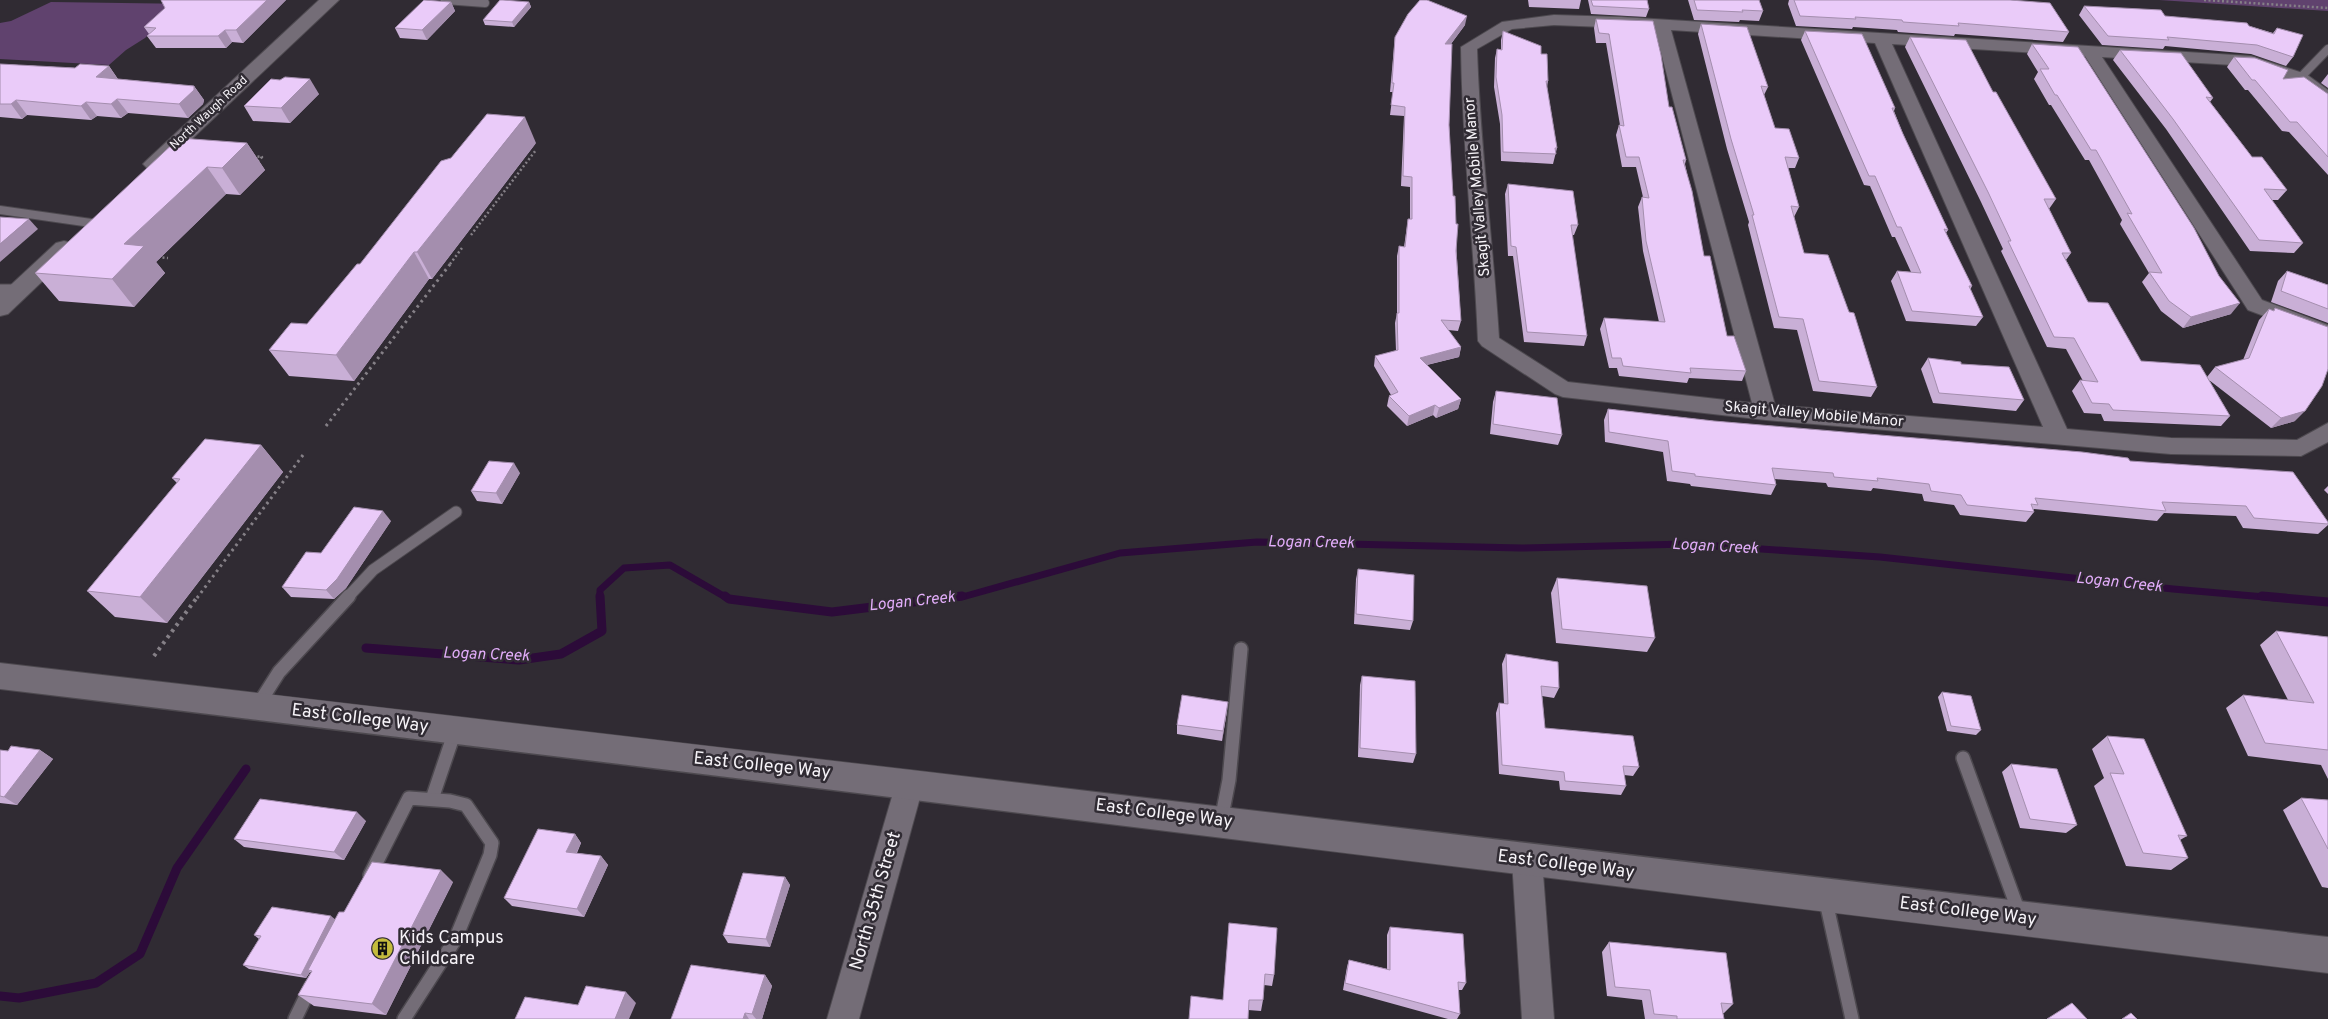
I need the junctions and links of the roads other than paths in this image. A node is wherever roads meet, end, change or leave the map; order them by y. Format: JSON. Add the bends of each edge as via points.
{"nodes":[{"id":1,"x":330,"y":0,"type":"edge"},
{"id":2,"x":445,"y":0,"type":"edge"},
{"id":3,"x":486,"y":3,"type":"dead end"},
{"id":4,"x":1662,"y":25,"type":"junction"},
{"id":5,"x":1881,"y":38,"type":"junction"},
{"id":6,"x":2328,"y":49,"type":"edge"},
{"id":7,"x":2090,"y":51,"type":"junction"},
{"id":8,"x":2300,"y":78,"type":"junction"},
{"id":9,"x":2328,"y":98,"type":"edge"},
{"id":10,"x":140,"y":177,"type":"edge"},
{"id":11,"x":0,"y":210,"type":"edge"},
{"id":12,"x":98,"y":216,"type":"joint"},
{"id":13,"x":9,"y":290,"type":"edge"},
{"id":14,"x":0,"y":308,"type":"edge"},
{"id":15,"x":2328,"y":333,"type":"edge"},
{"id":16,"x":1766,"y":412,"type":"junction"},
{"id":17,"x":2328,"y":431,"type":"edge"},
{"id":18,"x":2059,"y":437,"type":"junction"},
{"id":19,"x":456,"y":512,"type":"dead end"},
{"id":20,"x":1241,"y":649,"type":"dead end"},
{"id":21,"x":0,"y":676,"type":"edge"},
{"id":22,"x":258,"y":705,"type":"junction"},
{"id":23,"x":455,"y":731,"type":"junction"},
{"id":24,"x":1963,"y":758,"type":"dead end"},
{"id":25,"x":910,"y":783,"type":"junction"},
{"id":26,"x":432,"y":799,"type":"junction"},
{"id":27,"x":1221,"y":821,"type":"junction"},
{"id":28,"x":1527,"y":860,"type":"junction"},
{"id":29,"x":365,"y":884,"type":"edge"},
{"id":30,"x":1825,"y":896,"type":"junction"},
{"id":31,"x":2022,"y":919,"type":"junction"},
{"id":32,"x":2328,"y":955,"type":"edge"},
{"id":33,"x":316,"y":977,"type":"edge"},
{"id":34,"x":294,"y":1019,"type":"edge"},
{"id":35,"x":404,"y":1019,"type":"edge"},
{"id":36,"x":843,"y":1019,"type":"edge"},
{"id":37,"x":1538,"y":1019,"type":"edge"},
{"id":38,"x":1852,"y":1019,"type":"edge"}],
"edges":[{"from":1,"to":10,"type":"main road","name":"North Waugh Road"},
{"from":2,"to":3,"type":"lane"},
{"from":4,"to":5,"type":"street","name":"Skagit Valley Mobile Manor"},
{"from":4,"to":16,"type":"street"},
{"from":4,"to":16,"type":"street","name":"Skagit Valley Mobile Manor","via":[[1554,20],[1508,25],[1470,46],[1470,91],[1483,236],[1488,341],[1563,389]]},
{"from":5,"to":7,"type":"street","name":"Skagit Valley Mobile Manor"},
{"from":5,"to":18,"type":"street"},
{"from":6,"to":8,"type":"lane"},
{"from":7,"to":8,"type":"street","name":"Skagit Valley Mobile Manor","via":[[2251,61]]},
{"from":7,"to":15,"type":"street","via":[[2254,305]]},
{"from":8,"to":9,"type":"street","name":"Skagit Valley Mobile Manor"},
{"from":11,"to":12,"type":"lane"},
{"from":12,"to":13,"type":"main road"},
{"from":13,"to":14,"type":"main road"},
{"from":16,"to":18,"type":"street","name":"Skagit Valley Mobile Manor"},
{"from":17,"to":18,"type":"street","name":"Skagit Valley Mobile Manor","via":[[2301,448],[2171,446]]},
{"from":19,"to":22,"type":"lane","via":[[373,570],[279,672]]},
{"from":20,"to":27,"type":"lane","via":[[1229,780]]},
{"from":21,"to":22,"type":"main road","name":"East College Way"},
{"from":22,"to":23,"type":"main road","name":"East College Way"},
{"from":23,"to":25,"type":"main road","name":"East College Way"},
{"from":23,"to":26,"type":"lane"},
{"from":24,"to":31,"type":"lane"},
{"from":25,"to":27,"type":"main road","name":"East College Way"},
{"from":25,"to":36,"type":"street","name":"North 35th Street"},
{"from":26,"to":29,"type":"lane","via":[[409,798]]},
{"from":26,"to":35,"type":"lane","via":[[466,805],[492,843],[455,940]]},
{"from":27,"to":28,"type":"main road","name":"East College Way"},
{"from":28,"to":30,"type":"main road","name":"East College Way"},
{"from":28,"to":37,"type":"street"},
{"from":30,"to":31,"type":"main road","name":"East College Way"},
{"from":30,"to":38,"type":"lane"},
{"from":31,"to":32,"type":"main road","name":"East College Way"},
{"from":33,"to":34,"type":"lane"}]}
